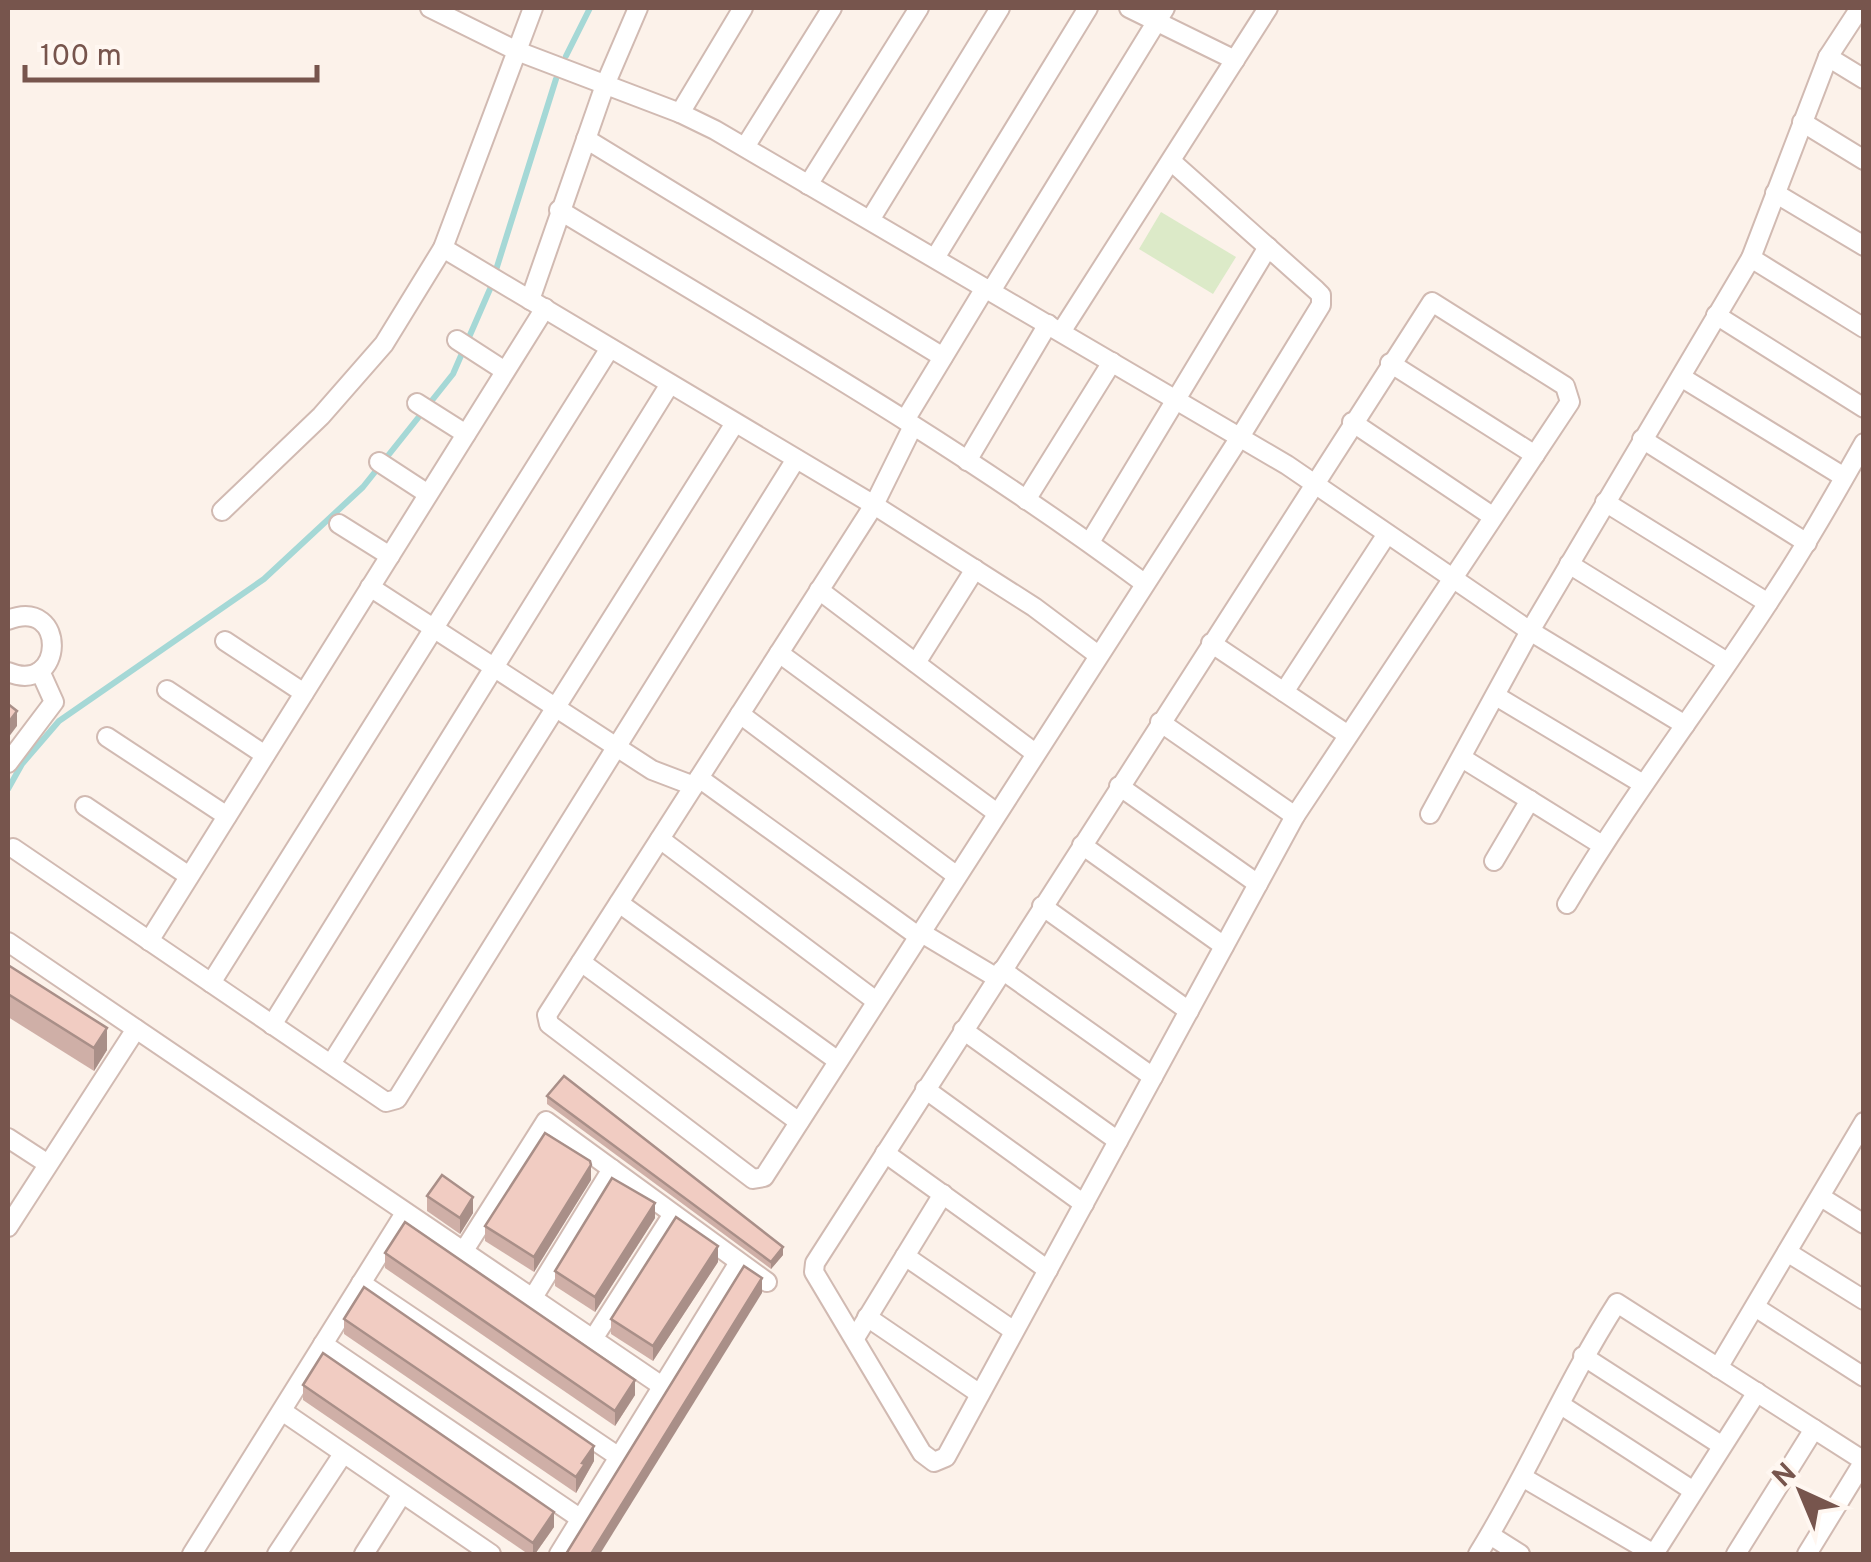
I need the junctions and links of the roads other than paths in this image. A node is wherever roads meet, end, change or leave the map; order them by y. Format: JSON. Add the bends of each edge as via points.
{"nodes":[{"id":1,"x":430,"y":8,"type":"edge"},
{"id":2,"x":533,"y":8,"type":"edge"},
{"id":3,"x":638,"y":8,"type":"edge"},
{"id":4,"x":742,"y":8,"type":"edge"},
{"id":5,"x":832,"y":8,"type":"edge"},
{"id":6,"x":918,"y":8,"type":"edge"},
{"id":7,"x":1000,"y":8,"type":"edge"},
{"id":8,"x":1088,"y":8,"type":"edge"},
{"id":9,"x":1129,"y":8,"type":"edge"},
{"id":10,"x":1268,"y":8,"type":"edge"},
{"id":11,"x":1860,"y":8,"type":"edge"},
{"id":12,"x":1161,"y":14,"type":"edge"},
{"id":13,"x":517,"y":51,"type":"junction"},
{"id":14,"x":1828,"y":57,"type":"junction"},
{"id":15,"x":1235,"y":60,"type":"junction"},
{"id":16,"x":1864,"y":79,"type":"edge"},
{"id":17,"x":605,"y":84,"type":"junction"},
{"id":18,"x":680,"y":113,"type":"junction"},
{"id":19,"x":1802,"y":122,"type":"junction"},
{"id":20,"x":586,"y":139,"type":"junction"},
{"id":21,"x":745,"y":147,"type":"junction"},
{"id":22,"x":1864,"y":160,"type":"edge"},
{"id":23,"x":1170,"y":161,"type":"junction"},
{"id":24,"x":808,"y":184,"type":"junction"},
{"id":25,"x":1775,"y":193,"type":"junction"},
{"id":26,"x":559,"y":210,"type":"junction"},
{"id":27,"x":870,"y":220,"type":"junction"},
{"id":28,"x":1864,"y":246,"type":"edge"},
{"id":29,"x":443,"y":248,"type":"junction"},
{"id":30,"x":1268,"y":248,"type":"junction"},
{"id":31,"x":934,"y":258,"type":"junction"},
{"id":32,"x":1751,"y":258,"type":"junction"},
{"id":33,"x":988,"y":290,"type":"junction"},
{"id":34,"x":537,"y":304,"type":"junction"},
{"id":35,"x":1716,"y":315,"type":"junction"},
{"id":36,"x":1054,"y":328,"type":"junction"},
{"id":37,"x":1864,"y":328,"type":"edge"},
{"id":38,"x":457,"y":340,"type":"dead end"},
{"id":39,"x":610,"y":348,"type":"junction"},
{"id":40,"x":943,"y":358,"type":"junction"},
{"id":41,"x":1112,"y":362,"type":"junction"},
{"id":42,"x":1390,"y":363,"type":"junction"},
{"id":43,"x":505,"y":371,"type":"junction"},
{"id":44,"x":1681,"y":377,"type":"junction"},
{"id":45,"x":670,"y":384,"type":"junction"},
{"id":46,"x":1178,"y":400,"type":"junction"},
{"id":47,"x":417,"y":402,"type":"dead end"},
{"id":48,"x":1864,"y":408,"type":"edge"},
{"id":49,"x":1352,"y":422,"type":"junction"},
{"id":50,"x":736,"y":423,"type":"junction"},
{"id":51,"x":909,"y":423,"type":"junction"},
{"id":52,"x":466,"y":434,"type":"junction"},
{"id":53,"x":1240,"y":437,"type":"junction"},
{"id":54,"x":1642,"y":439,"type":"junction"},
{"id":55,"x":1864,"y":443,"type":"edge"},
{"id":56,"x":1535,"y":454,"type":"junction"},
{"id":57,"x":796,"y":459,"type":"junction"},
{"id":58,"x":967,"y":461,"type":"junction"},
{"id":59,"x":378,"y":462,"type":"dead end"},
{"id":60,"x":1844,"y":477,"type":"junction"},
{"id":61,"x":1314,"y":482,"type":"junction"},
{"id":62,"x":428,"y":494,"type":"junction"},
{"id":63,"x":1026,"y":500,"type":"junction"},
{"id":64,"x":1605,"y":502,"type":"junction"},
{"id":65,"x":874,"y":505,"type":"junction"},
{"id":66,"x":222,"y":511,"type":"dead end"},
{"id":67,"x":1492,"y":516,"type":"junction"},
{"id":68,"x":339,"y":524,"type":"dead end"},
{"id":69,"x":1387,"y":534,"type":"junction"},
{"id":70,"x":1090,"y":542,"type":"junction"},
{"id":71,"x":1807,"y":543,"type":"junction"},
{"id":72,"x":390,"y":556,"type":"junction"},
{"id":73,"x":1569,"y":564,"type":"junction"},
{"id":74,"x":974,"y":569,"type":"junction"},
{"id":75,"x":1452,"y":580,"type":"junction"},
{"id":76,"x":1144,"y":582,"type":"junction"},
{"id":77,"x":370,"y":587,"type":"junction"},
{"id":78,"x":819,"y":590,"type":"junction"},
{"id":79,"x":1768,"y":604,"type":"junction"},
{"id":80,"x":8,"y":620,"type":"edge"},
{"id":81,"x":434,"y":628,"type":"junction"},
{"id":82,"x":1530,"y":631,"type":"junction"},
{"id":83,"x":225,"y":641,"type":"dead end"},
{"id":84,"x":1211,"y":643,"type":"junction"},
{"id":85,"x":779,"y":652,"type":"junction"},
{"id":86,"x":1098,"y":655,"type":"junction"},
{"id":87,"x":1728,"y":662,"type":"junction"},
{"id":88,"x":916,"y":663,"type":"junction"},
{"id":89,"x":494,"y":668,"type":"junction"},
{"id":90,"x":40,"y":670,"type":"junction"},
{"id":91,"x":8,"y":672,"type":"edge"},
{"id":92,"x":167,"y":690,"type":"dead end"},
{"id":93,"x":1284,"y":692,"type":"junction"},
{"id":94,"x":304,"y":693,"type":"junction"},
{"id":95,"x":1496,"y":696,"type":"junction"},
{"id":96,"x":556,"y":708,"type":"junction"},
{"id":97,"x":740,"y":714,"type":"junction"},
{"id":98,"x":1160,"y":722,"type":"junction"},
{"id":99,"x":1685,"y":725,"type":"junction"},
{"id":100,"x":1348,"y":735,"type":"junction"},
{"id":101,"x":107,"y":738,"type":"dead end"},
{"id":102,"x":617,"y":747,"type":"junction"},
{"id":103,"x":1035,"y":753,"type":"junction"},
{"id":104,"x":265,"y":755,"type":"junction"},
{"id":105,"x":1462,"y":758,"type":"junction"},
{"id":106,"x":8,"y":763,"type":"edge"},
{"id":107,"x":696,"y":782,"type":"junction"},
{"id":108,"x":1643,"y":784,"type":"junction"},
{"id":109,"x":1120,"y":786,"type":"junction"},
{"id":110,"x":1530,"y":800,"type":"junction"},
{"id":111,"x":85,"y":806,"type":"dead end"},
{"id":112,"x":997,"y":813,"type":"junction"},
{"id":113,"x":1430,"y":814,"type":"dead end"},
{"id":114,"x":227,"y":816,"type":"junction"},
{"id":115,"x":1295,"y":816,"type":"junction"},
{"id":116,"x":660,"y":840,"type":"junction"},
{"id":117,"x":1082,"y":845,"type":"junction"},
{"id":118,"x":1602,"y":845,"type":"junction"},
{"id":119,"x":13,"y":848,"type":"dead end"},
{"id":120,"x":1494,"y":860,"type":"dead end"},
{"id":121,"x":189,"y":876,"type":"junction"},
{"id":122,"x":957,"y":876,"type":"junction"},
{"id":123,"x":1258,"y":884,"type":"junction"},
{"id":124,"x":619,"y":903,"type":"junction"},
{"id":125,"x":1567,"y":904,"type":"dead end"},
{"id":126,"x":1042,"y":906,"type":"junction"},
{"id":127,"x":919,"y":934,"type":"junction"},
{"id":128,"x":148,"y":941,"type":"junction"},
{"id":129,"x":8,"y":942,"type":"edge"},
{"id":130,"x":1224,"y":946,"type":"junction"},
{"id":131,"x":581,"y":962,"type":"junction"},
{"id":132,"x":999,"y":974,"type":"junction"},
{"id":133,"x":212,"y":984,"type":"junction"},
{"id":134,"x":876,"y":1001,"type":"junction"},
{"id":135,"x":1189,"y":1010,"type":"junction"},
{"id":136,"x":272,"y":1025,"type":"junction"},
{"id":137,"x":136,"y":1029,"type":"junction"},
{"id":138,"x":964,"y":1030,"type":"junction"},
{"id":139,"x":838,"y":1061,"type":"junction"},
{"id":140,"x":331,"y":1064,"type":"junction"},
{"id":141,"x":1152,"y":1078,"type":"junction"},
{"id":142,"x":926,"y":1089,"type":"junction"},
{"id":143,"x":799,"y":1122,"type":"junction"},
{"id":144,"x":1864,"y":1122,"type":"edge"},
{"id":145,"x":8,"y":1138,"type":"edge"},
{"id":146,"x":1118,"y":1141,"type":"junction"},
{"id":147,"x":1857,"y":1150,"type":"edge"},
{"id":148,"x":885,"y":1153,"type":"junction"},
{"id":149,"x":48,"y":1164,"type":"junction"},
{"id":150,"x":612,"y":1169,"type":"junction"},
{"id":151,"x":943,"y":1194,"type":"junction"},
{"id":152,"x":1821,"y":1197,"type":"junction"},
{"id":153,"x":1084,"y":1204,"type":"junction"},
{"id":154,"x":405,"y":1213,"type":"junction"},
{"id":155,"x":674,"y":1214,"type":"junction"},
{"id":156,"x":1864,"y":1224,"type":"edge"},
{"id":157,"x":8,"y":1227,"type":"edge"},
{"id":158,"x":463,"y":1252,"type":"junction"},
{"id":159,"x":1787,"y":1252,"type":"junction"},
{"id":160,"x":905,"y":1256,"type":"junction"},
{"id":161,"x":738,"y":1264,"type":"junction"},
{"id":162,"x":1048,"y":1270,"type":"junction"},
{"id":163,"x":361,"y":1282,"type":"junction"},
{"id":164,"x":766,"y":1282,"type":"edge"},
{"id":165,"x":532,"y":1299,"type":"junction"},
{"id":166,"x":1864,"y":1300,"type":"edge"},
{"id":167,"x":1754,"y":1307,"type":"junction"},
{"id":168,"x":867,"y":1318,"type":"junction"},
{"id":169,"x":1014,"y":1331,"type":"junction"},
{"id":170,"x":855,"y":1338,"type":"junction"},
{"id":171,"x":593,"y":1340,"type":"junction"},
{"id":172,"x":323,"y":1344,"type":"junction"},
{"id":173,"x":1584,"y":1356,"type":"junction"},
{"id":174,"x":1718,"y":1368,"type":"junction"},
{"id":175,"x":1864,"y":1377,"type":"edge"},
{"id":176,"x":662,"y":1386,"type":"junction"},
{"id":177,"x":1756,"y":1392,"type":"junction"},
{"id":178,"x":980,"y":1394,"type":"junction"},
{"id":179,"x":1561,"y":1405,"type":"junction"},
{"id":180,"x":282,"y":1411,"type":"junction"},
{"id":181,"x":1814,"y":1428,"type":"junction"},
{"id":182,"x":1721,"y":1445,"type":"junction"},
{"id":183,"x":344,"y":1454,"type":"junction"},
{"id":184,"x":619,"y":1457,"type":"junction"},
{"id":185,"x":1524,"y":1478,"type":"junction"},
{"id":186,"x":1692,"y":1490,"type":"junction"},
{"id":187,"x":402,"y":1494,"type":"junction"},
{"id":188,"x":580,"y":1519,"type":"junction"},
{"id":189,"x":1490,"y":1535,"type":"junction"},
{"id":190,"x":469,"y":1548,"type":"edge"},
{"id":191,"x":192,"y":1554,"type":"edge"},
{"id":192,"x":278,"y":1554,"type":"edge"},
{"id":193,"x":364,"y":1554,"type":"edge"},
{"id":194,"x":491,"y":1554,"type":"edge"},
{"id":195,"x":558,"y":1554,"type":"edge"},
{"id":196,"x":1478,"y":1554,"type":"edge"},
{"id":197,"x":1520,"y":1554,"type":"edge"},
{"id":198,"x":1654,"y":1554,"type":"edge"},
{"id":199,"x":1736,"y":1554,"type":"edge"},
{"id":200,"x":1807,"y":1554,"type":"edge"}],
"edges":[{"from":1,"to":13,"type":"street"},
{"from":2,"to":13,"type":"street"},
{"from":3,"to":17,"type":"street"},
{"from":4,"to":18,"type":"street"},
{"from":5,"to":21,"type":"street"},
{"from":6,"to":24,"type":"street"},
{"from":7,"to":27,"type":"street"},
{"from":8,"to":31,"type":"street"},
{"from":9,"to":12,"type":"street"},
{"from":10,"to":15,"type":"street"},
{"from":11,"to":14,"type":"street"},
{"from":12,"to":15,"type":"street"},
{"from":12,"to":33,"type":"street"},
{"from":13,"to":17,"type":"street"},
{"from":13,"to":29,"type":"street"},
{"from":14,"to":16,"type":"street"},
{"from":14,"to":19,"type":"street"},
{"from":15,"to":23,"type":"street"},
{"from":17,"to":18,"type":"street"},
{"from":17,"to":20,"type":"street"},
{"from":18,"to":21,"type":"street"},
{"from":19,"to":22,"type":"street"},
{"from":19,"to":25,"type":"street"},
{"from":20,"to":26,"type":"street"},
{"from":20,"to":40,"type":"street"},
{"from":21,"to":24,"type":"street"},
{"from":23,"to":30,"type":"street"},
{"from":23,"to":36,"type":"street"},
{"from":24,"to":27,"type":"street"},
{"from":25,"to":28,"type":"street"},
{"from":25,"to":32,"type":"street"},
{"from":26,"to":34,"type":"street"},
{"from":26,"to":51,"type":"street"},
{"from":27,"to":31,"type":"street"},
{"from":29,"to":34,"type":"street"},
{"from":29,"to":66,"type":"street","via":[[384,344]]},
{"from":30,"to":46,"type":"street"},
{"from":30,"to":53,"type":"street","via":[[1322,300]]},
{"from":31,"to":33,"type":"street"},
{"from":32,"to":35,"type":"street"},
{"from":32,"to":37,"type":"street"},
{"from":33,"to":36,"type":"street"},
{"from":33,"to":40,"type":"street"},
{"from":34,"to":39,"type":"street"},
{"from":34,"to":43,"type":"street"},
{"from":35,"to":44,"type":"street"},
{"from":35,"to":48,"type":"street"},
{"from":36,"to":41,"type":"street"},
{"from":36,"to":58,"type":"street"},
{"from":38,"to":43,"type":"street"},
{"from":39,"to":45,"type":"street"},
{"from":39,"to":81,"type":"street"},
{"from":40,"to":51,"type":"street"},
{"from":41,"to":46,"type":"street"},
{"from":41,"to":63,"type":"street"},
{"from":42,"to":49,"type":"street"},
{"from":42,"to":56,"type":"street"},
{"from":42,"to":56,"type":"street","via":[[1428,304],[1440,305],[1565,386],[1566,410]]},
{"from":43,"to":52,"type":"street"},
{"from":44,"to":54,"type":"street"},
{"from":44,"to":60,"type":"street"},
{"from":45,"to":50,"type":"street"},
{"from":45,"to":89,"type":"street"},
{"from":46,"to":53,"type":"street"},
{"from":46,"to":70,"type":"street"},
{"from":47,"to":52,"type":"street"},
{"from":49,"to":61,"type":"street"},
{"from":49,"to":67,"type":"street"},
{"from":50,"to":57,"type":"street"},
{"from":50,"to":96,"type":"street"},
{"from":51,"to":58,"type":"street"},
{"from":51,"to":65,"type":"street"},
{"from":52,"to":62,"type":"street"},
{"from":53,"to":61,"type":"street"},
{"from":53,"to":76,"type":"street"},
{"from":54,"to":64,"type":"street"},
{"from":54,"to":71,"type":"street"},
{"from":55,"to":60,"type":"street"},
{"from":56,"to":67,"type":"street"},
{"from":57,"to":65,"type":"street"},
{"from":57,"to":102,"type":"street"},
{"from":58,"to":63,"type":"street"},
{"from":59,"to":62,"type":"street"},
{"from":60,"to":71,"type":"street"},
{"from":61,"to":69,"type":"street"},
{"from":61,"to":84,"type":"street"},
{"from":62,"to":72,"type":"street"},
{"from":63,"to":70,"type":"street"},
{"from":64,"to":73,"type":"street"},
{"from":64,"to":79,"type":"street"},
{"from":65,"to":74,"type":"street"},
{"from":65,"to":78,"type":"street"},
{"from":67,"to":75,"type":"street"},
{"from":68,"to":72,"type":"street"},
{"from":69,"to":75,"type":"street"},
{"from":69,"to":93,"type":"street"},
{"from":70,"to":76,"type":"street"},
{"from":71,"to":79,"type":"street"},
{"from":72,"to":77,"type":"street"},
{"from":73,"to":82,"type":"street"},
{"from":73,"to":87,"type":"street"},
{"from":74,"to":86,"type":"street"},
{"from":74,"to":88,"type":"street"},
{"from":75,"to":82,"type":"street"},
{"from":75,"to":100,"type":"street"},
{"from":76,"to":86,"type":"street"},
{"from":77,"to":81,"type":"street"},
{"from":77,"to":94,"type":"street"},
{"from":78,"to":85,"type":"street"},
{"from":78,"to":88,"type":"street"},
{"from":79,"to":87,"type":"street"},
{"from":80,"to":90,"type":"street","via":[[28,616],[46,626],[52,654]]},
{"from":81,"to":89,"type":"street"},
{"from":81,"to":133,"type":"street"},
{"from":82,"to":95,"type":"street"},
{"from":82,"to":99,"type":"street"},
{"from":83,"to":94,"type":"street"},
{"from":84,"to":93,"type":"street"},
{"from":84,"to":98,"type":"street"},
{"from":85,"to":97,"type":"street"},
{"from":85,"to":112,"type":"street"},
{"from":86,"to":103,"type":"street"},
{"from":87,"to":99,"type":"street"},
{"from":88,"to":103,"type":"street"},
{"from":89,"to":96,"type":"street"},
{"from":89,"to":136,"type":"street"},
{"from":90,"to":91,"type":"street"},
{"from":90,"to":106,"type":"street","via":[[54,702]]},
{"from":92,"to":104,"type":"street"},
{"from":93,"to":100,"type":"street"},
{"from":94,"to":104,"type":"street"},
{"from":95,"to":105,"type":"street"},
{"from":95,"to":108,"type":"street"},
{"from":96,"to":102,"type":"street"},
{"from":96,"to":140,"type":"street"},
{"from":97,"to":107,"type":"street"},
{"from":97,"to":122,"type":"street"},
{"from":98,"to":109,"type":"street"},
{"from":98,"to":115,"type":"street"},
{"from":99,"to":108,"type":"street"},
{"from":100,"to":115,"type":"street"},
{"from":101,"to":114,"type":"street"},
{"from":102,"to":107,"type":"street","via":[[652,770]]},
{"from":102,"to":140,"type":"street","via":[[397,1099],[386,1102]]},
{"from":103,"to":112,"type":"street"},
{"from":104,"to":114,"type":"street"},
{"from":105,"to":110,"type":"street"},
{"from":105,"to":113,"type":"street"},
{"from":107,"to":116,"type":"street"},
{"from":107,"to":127,"type":"street"},
{"from":108,"to":118,"type":"street"},
{"from":109,"to":117,"type":"street"},
{"from":109,"to":123,"type":"street"},
{"from":110,"to":118,"type":"street"},
{"from":110,"to":120,"type":"street"},
{"from":111,"to":121,"type":"street"},
{"from":112,"to":122,"type":"street"},
{"from":114,"to":121,"type":"street"},
{"from":115,"to":123,"type":"street"},
{"from":116,"to":124,"type":"street"},
{"from":116,"to":134,"type":"street"},
{"from":117,"to":126,"type":"street"},
{"from":117,"to":130,"type":"street"},
{"from":118,"to":125,"type":"street"},
{"from":119,"to":128,"type":"street"},
{"from":121,"to":128,"type":"street"},
{"from":122,"to":127,"type":"street"},
{"from":123,"to":130,"type":"street"},
{"from":124,"to":131,"type":"street"},
{"from":124,"to":139,"type":"street"},
{"from":126,"to":132,"type":"street"},
{"from":126,"to":135,"type":"street"},
{"from":127,"to":132,"type":"street"},
{"from":127,"to":134,"type":"street"},
{"from":128,"to":133,"type":"street"},
{"from":129,"to":137,"type":"street"},
{"from":130,"to":135,"type":"street"},
{"from":131,"to":143,"type":"street"},
{"from":131,"to":143,"type":"street","via":[[547,1014],[549,1024],[753,1179],[764,1177]]},
{"from":132,"to":138,"type":"street"},
{"from":132,"to":141,"type":"street"},
{"from":133,"to":136,"type":"street"},
{"from":134,"to":139,"type":"street"},
{"from":135,"to":141,"type":"street"},
{"from":136,"to":140,"type":"street"},
{"from":137,"to":149,"type":"street"},
{"from":137,"to":154,"type":"street"},
{"from":138,"to":142,"type":"street"},
{"from":138,"to":146,"type":"street"},
{"from":139,"to":143,"type":"street"},
{"from":141,"to":146,"type":"street"},
{"from":142,"to":148,"type":"street"},
{"from":142,"to":153,"type":"street"},
{"from":144,"to":147,"type":"street"},
{"from":145,"to":149,"type":"street"},
{"from":146,"to":153,"type":"street"},
{"from":147,"to":152,"type":"street"},
{"from":148,"to":151,"type":"street"},
{"from":148,"to":170,"type":"street","via":[[814,1267]]},
{"from":149,"to":157,"type":"street"},
{"from":150,"to":155,"type":"street"},
{"from":150,"to":158,"type":"street","via":[[546,1121]]},
{"from":150,"to":165,"type":"street"},
{"from":151,"to":160,"type":"street"},
{"from":151,"to":162,"type":"street"},
{"from":152,"to":156,"type":"street"},
{"from":152,"to":159,"type":"street"},
{"from":153,"to":162,"type":"street"},
{"from":154,"to":158,"type":"street"},
{"from":154,"to":163,"type":"street"},
{"from":155,"to":161,"type":"street"},
{"from":155,"to":171,"type":"street"},
{"from":158,"to":165,"type":"street"},
{"from":159,"to":166,"type":"street"},
{"from":159,"to":167,"type":"street"},
{"from":160,"to":168,"type":"street"},
{"from":160,"to":169,"type":"street"},
{"from":161,"to":164,"type":"street"},
{"from":161,"to":176,"type":"street"},
{"from":162,"to":169,"type":"street"},
{"from":163,"to":172,"type":"street"},
{"from":163,"to":184,"type":"street"},
{"from":165,"to":171,"type":"street"},
{"from":167,"to":174,"type":"street"},
{"from":167,"to":175,"type":"street"},
{"from":168,"to":170,"type":"street"},
{"from":168,"to":178,"type":"street"},
{"from":169,"to":178,"type":"street"},
{"from":170,"to":178,"type":"street","via":[[922,1453],[934,1462],[946,1457]]},
{"from":171,"to":176,"type":"street"},
{"from":172,"to":180,"type":"street"},
{"from":172,"to":188,"type":"street"},
{"from":173,"to":174,"type":"street","via":[[1617,1303]]},
{"from":173,"to":179,"type":"street"},
{"from":173,"to":182,"type":"street"},
{"from":174,"to":177,"type":"street"},
{"from":176,"to":184,"type":"street"},
{"from":177,"to":181,"type":"street"},
{"from":177,"to":182,"type":"street"},
{"from":179,"to":185,"type":"street"},
{"from":179,"to":186,"type":"street"},
{"from":180,"to":183,"type":"street"},
{"from":180,"to":191,"type":"street"},
{"from":181,"to":199,"type":"street"},
{"from":181,"to":200,"type":"street","via":[[1864,1461]]},
{"from":182,"to":186,"type":"street"},
{"from":183,"to":187,"type":"street"},
{"from":183,"to":192,"type":"street"},
{"from":184,"to":188,"type":"street"},
{"from":185,"to":189,"type":"street"},
{"from":185,"to":198,"type":"street"},
{"from":186,"to":198,"type":"street"},
{"from":187,"to":190,"type":"street"},
{"from":187,"to":193,"type":"street"},
{"from":188,"to":195,"type":"street"},
{"from":189,"to":196,"type":"street"},
{"from":189,"to":197,"type":"street"},
{"from":190,"to":194,"type":"street"}]}
